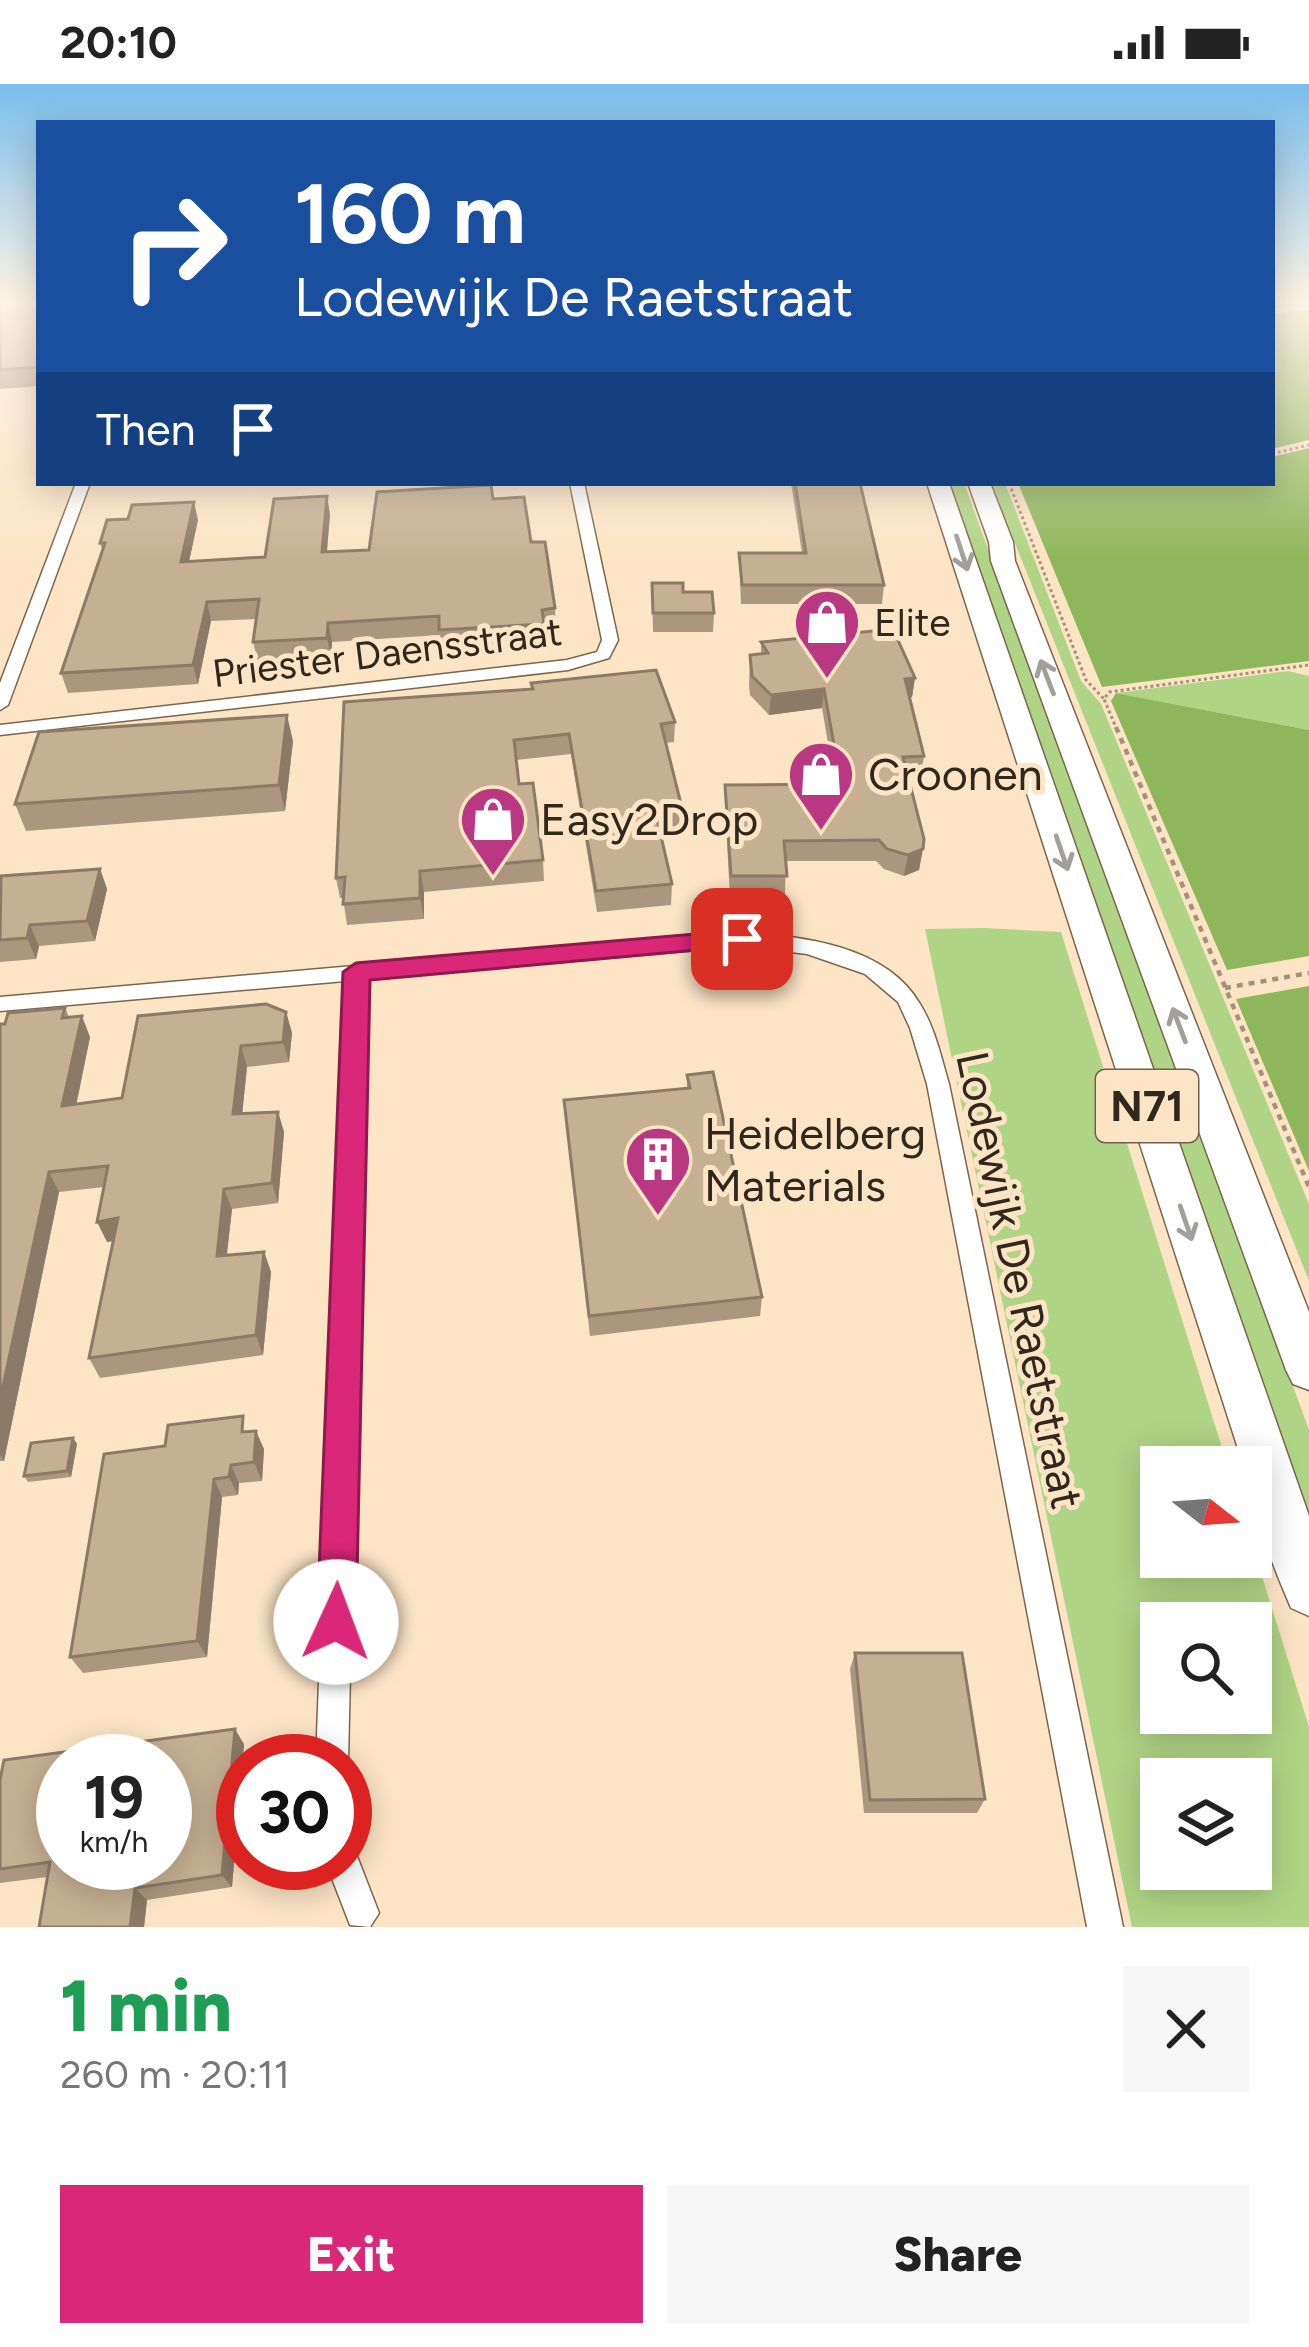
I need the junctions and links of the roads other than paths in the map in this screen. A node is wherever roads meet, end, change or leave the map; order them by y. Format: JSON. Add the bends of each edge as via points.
{"nodes":[{"id":1,"x":82,"y":486,"type":"edge"},
{"id":2,"x":578,"y":486,"type":"edge"},
{"id":3,"x":939,"y":486,"type":"edge"},
{"id":4,"x":980,"y":486,"type":"edge"},
{"id":5,"x":0,"y":705,"type":"edge"},
{"id":6,"x":0,"y":730,"type":"edge"},
{"id":7,"x":356,"y":972,"type":"junction"},
{"id":8,"x":0,"y":1004,"type":"edge"},
{"id":9,"x":1309,"y":1370,"type":"edge"},
{"id":10,"x":1309,"y":1590,"type":"edge"},
{"id":11,"x":333,"y":1734,"type":"edge"},
{"id":12,"x":353,"y":1890,"type":"edge"},
{"id":13,"x":362,"y":1913,"type":"dead end"},
{"id":14,"x":1105,"y":1927,"type":"edge"}],
"edges":[{"from":1,"to":5,"type":"street"},
{"from":2,"to":6,"type":"street","name":"Priester Daensstraat","via":[[610,640],[603,655]]},
{"from":3,"to":10,"type":"highway","number":"N71","one_way":true},
{"from":9,"to":4,"type":"highway","number":"N71","one_way":true},
{"from":7,"to":8,"type":"street","name":"Lodewijk De Raetstraat"},
{"from":7,"to":11,"type":"street"},
{"from":7,"to":14,"type":"street","name":"Lodewijk De Raetstraat","via":[[742,939],[828,950],[904,995],[938,1084]]},
{"from":12,"to":13,"type":"street"}]}
